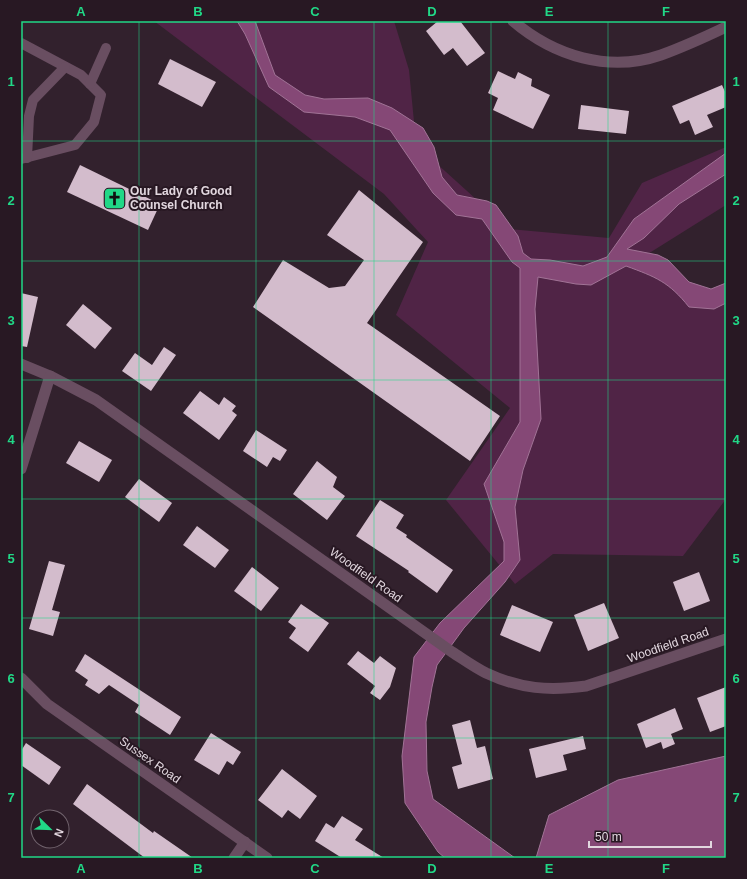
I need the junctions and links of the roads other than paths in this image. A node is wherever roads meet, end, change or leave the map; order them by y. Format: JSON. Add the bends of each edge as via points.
{"nodes":[{"id":1,"x":513,"y":21,"type":"edge"},
{"id":2,"x":726,"y":27,"type":"edge"},
{"id":3,"x":21,"y":43,"type":"edge"},
{"id":4,"x":106,"y":48,"type":"dead end"},
{"id":5,"x":65,"y":67,"type":"junction"},
{"id":6,"x":90,"y":84,"type":"junction"},
{"id":7,"x":24,"y":159,"type":"edge"},
{"id":8,"x":21,"y":364,"type":"edge"},
{"id":9,"x":50,"y":376,"type":"junction"},
{"id":10,"x":21,"y":469,"type":"edge"},
{"id":11,"x":726,"y":639,"type":"edge"},
{"id":12,"x":21,"y":678,"type":"edge"},
{"id":13,"x":245,"y":842,"type":"junction"},
{"id":14,"x":234,"y":858,"type":"edge"},
{"id":15,"x":267,"y":858,"type":"edge"}],
"edges":[{"from":1,"to":2,"type":"street","via":[[546,45],[570,55],[620,62],[662,55]]},
{"from":3,"to":5,"type":"lane"},
{"from":4,"to":6,"type":"lane"},
{"from":5,"to":6,"type":"lane","via":[[81,75]]},
{"from":5,"to":7,"type":"lane","via":[[34,100],[29,116]]},
{"from":6,"to":7,"type":"lane","via":[[100,95],[94,122],[75,145]]},
{"from":8,"to":9,"type":"street","name":"Woodfield Road"},
{"from":9,"to":10,"type":"street"},
{"from":9,"to":11,"type":"street","name":"Woodfield Road","via":[[96,400],[452,652],[485,672],[508,682],[534,688],[562,689],[586,686]]},
{"from":12,"to":13,"type":"street","name":"Sussex Road","via":[[47,704]]},
{"from":13,"to":14,"type":"street"},
{"from":13,"to":15,"type":"street","name":"Sussex Road"}]}
